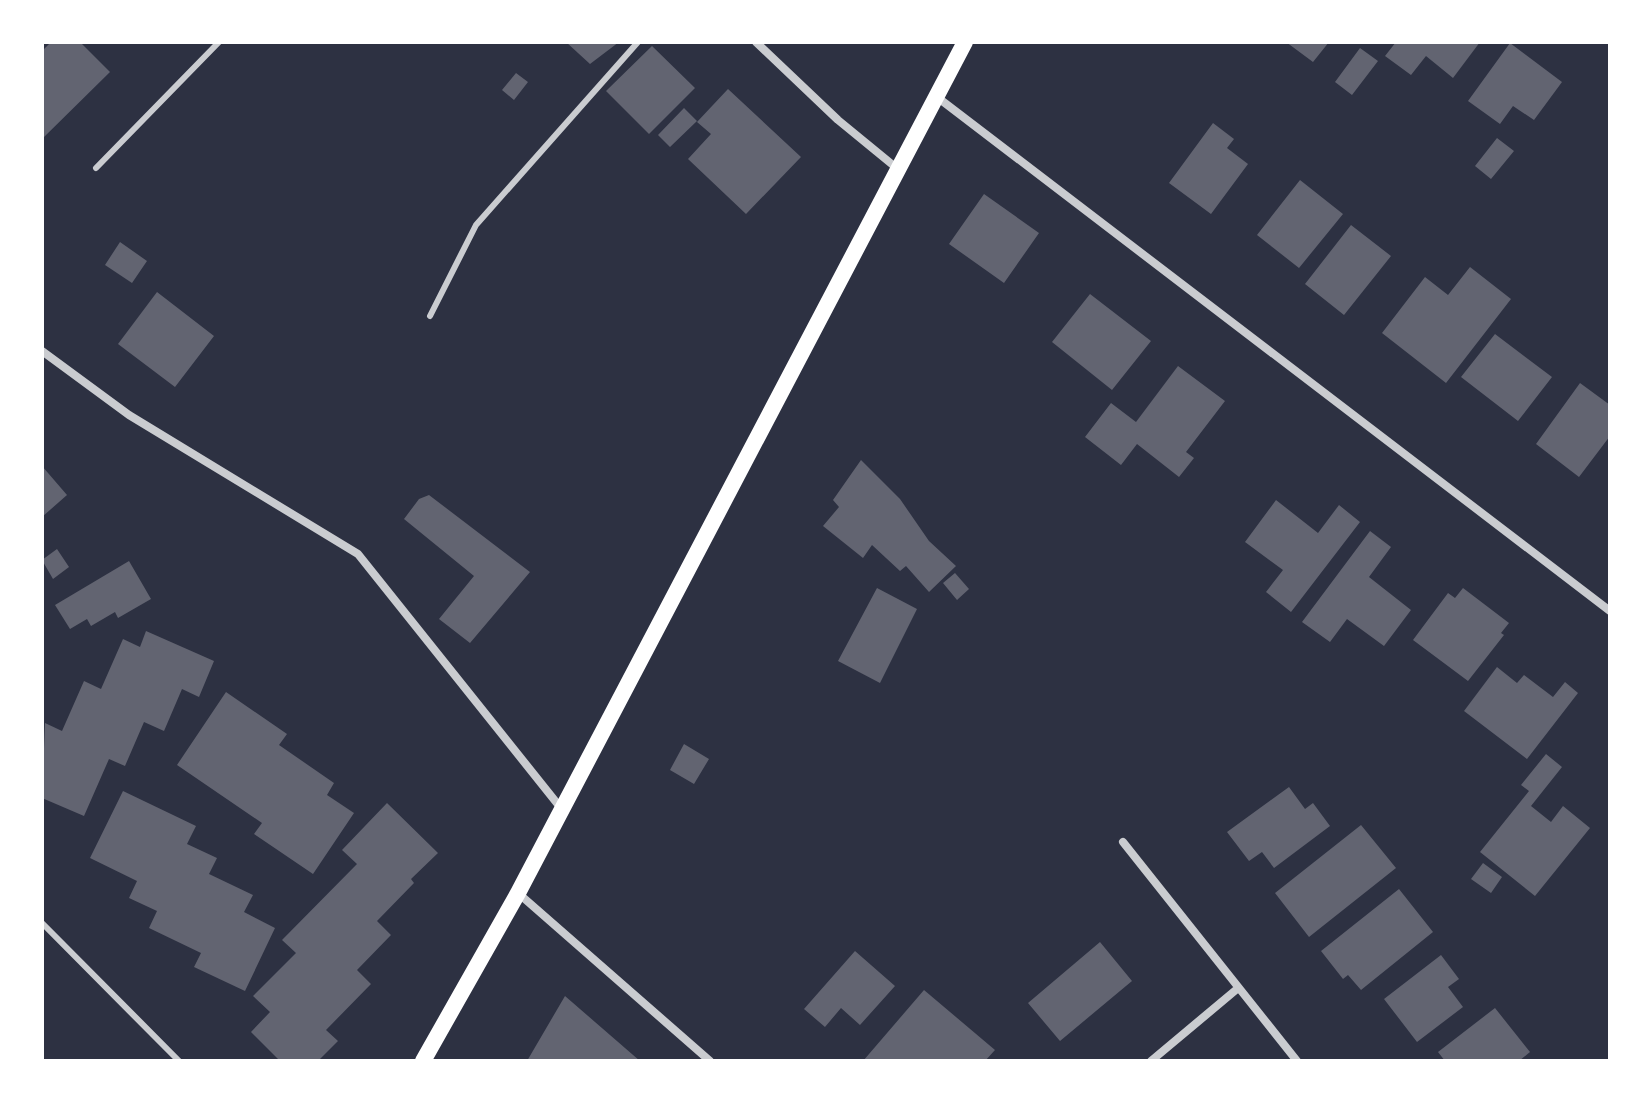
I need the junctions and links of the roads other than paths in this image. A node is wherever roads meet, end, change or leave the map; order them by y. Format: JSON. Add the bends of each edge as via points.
{"nodes":[{"id":1,"x":219,"y":42,"type":"edge"},
{"id":2,"x":638,"y":42,"type":"edge"},
{"id":3,"x":756,"y":42,"type":"edge"},
{"id":4,"x":965,"y":42,"type":"edge"},
{"id":5,"x":936,"y":97,"type":"junction"},
{"id":6,"x":96,"y":168,"type":"dead end"},
{"id":7,"x":900,"y":170,"type":"junction"},
{"id":8,"x":430,"y":316,"type":"dead end"},
{"id":9,"x":42,"y":351,"type":"edge"},
{"id":10,"x":1610,"y":611,"type":"edge"},
{"id":11,"x":560,"y":807,"type":"junction"},
{"id":12,"x":1123,"y":842,"type":"dead end"},
{"id":13,"x":518,"y":893,"type":"junction"},
{"id":14,"x":42,"y":923,"type":"edge"},
{"id":15,"x":1237,"y":989,"type":"junction"},
{"id":16,"x":179,"y":1061,"type":"edge"},
{"id":17,"x":423,"y":1061,"type":"edge"},
{"id":18,"x":710,"y":1061,"type":"edge"},
{"id":19,"x":1151,"y":1061,"type":"edge"},
{"id":20,"x":1297,"y":1061,"type":"edge"}],
"edges":[{"from":1,"to":6,"type":"lane"},
{"from":2,"to":8,"type":"lane","via":[[476,225]]},
{"from":3,"to":7,"type":"street"},
{"from":4,"to":5,"type":"main road"},
{"from":5,"to":7,"type":"main road"},
{"from":5,"to":10,"type":"street"},
{"from":7,"to":11,"type":"main road"},
{"from":9,"to":11,"type":"street","via":[[129,415],[358,554]]},
{"from":11,"to":13,"type":"main road"},
{"from":12,"to":15,"type":"street"},
{"from":13,"to":17,"type":"main road"},
{"from":13,"to":18,"type":"street"},
{"from":14,"to":16,"type":"lane"},
{"from":15,"to":19,"type":"street"},
{"from":15,"to":20,"type":"street"}]}
